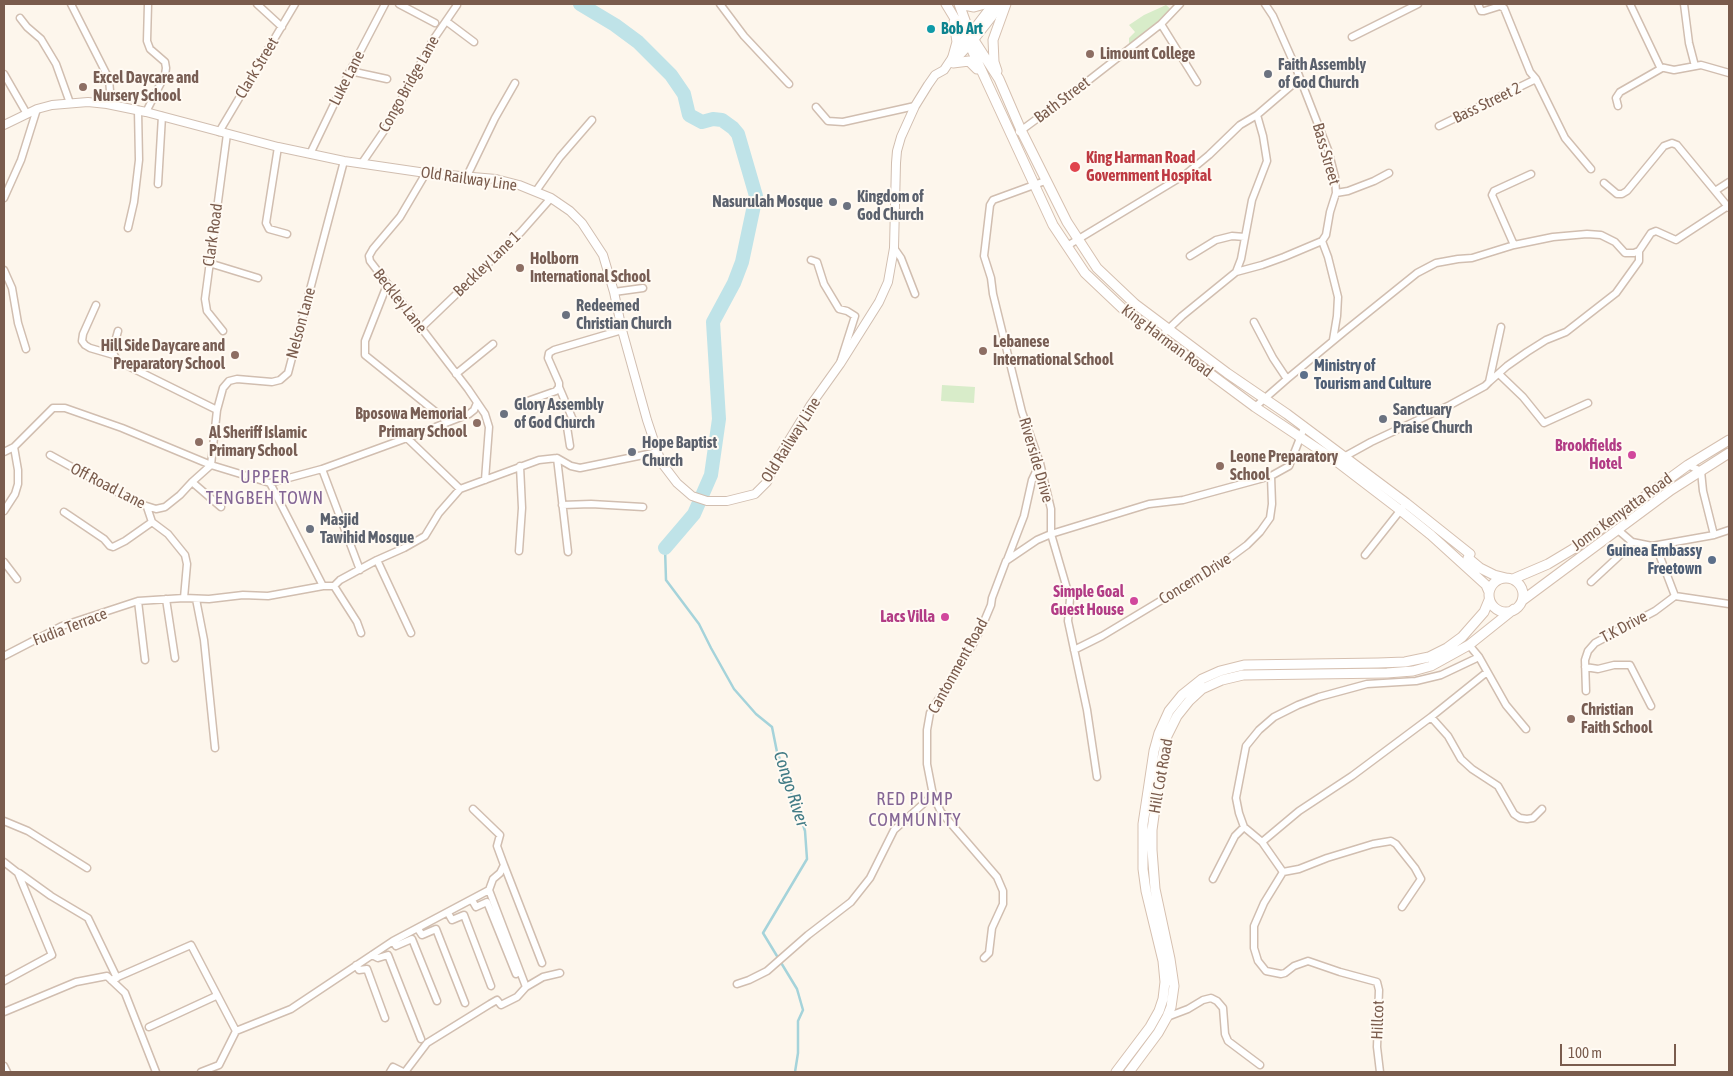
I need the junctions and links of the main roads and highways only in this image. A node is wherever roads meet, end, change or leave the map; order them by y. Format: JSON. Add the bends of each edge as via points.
{"nodes":[{"id":1,"x":959,"y":4,"type":"edge"},
{"id":2,"x":985,"y":4,"type":"edge"},
{"id":3,"x":1006,"y":4,"type":"edge"},
{"id":4,"x":949,"y":8,"type":"edge"},
{"id":5,"x":969,"y":39,"type":"junction"},
{"id":6,"x":999,"y":79,"type":"junction"},
{"id":7,"x":985,"y":80,"type":"junction"},
{"id":8,"x":1302,"y":432,"type":"junction"},
{"id":9,"x":1729,"y":440,"type":"edge"},
{"id":10,"x":1729,"y":453,"type":"edge"},
{"id":11,"x":1403,"y":506,"type":"junction"},
{"id":12,"x":1510,"y":578,"type":"junction"},
{"id":13,"x":1489,"y":596,"type":"junction"},
{"id":14,"x":1523,"y":600,"type":"junction"},
{"id":15,"x":1514,"y":609,"type":"junction"},
{"id":16,"x":1116,"y":1072,"type":"edge"},
{"id":17,"x":1129,"y":1072,"type":"edge"}],
"edges":[{"from":1,"to":2,"type":"main road","via":[[974,7]]},
{"from":1,"to":5,"type":"main road","name":"King Harman Road"},
{"from":3,"to":6,"type":"main road","via":[[993,40]]},
{"from":4,"to":5,"type":"main road","name":"King Harman Road"},
{"from":4,"to":7,"type":"main road","via":[[957,37],[953,62],[969,61]]},
{"from":5,"to":6,"type":"main road","name":"King Harman Road"},
{"from":5,"to":7,"type":"main road","name":"King Harman Road"},
{"from":6,"to":8,"type":"main road","name":"King Harman Road","via":[[1046,181],[1096,268],[1135,304],[1265,400]]},
{"from":7,"to":8,"type":"main road","name":"King Harman Road","via":[[1053,225],[1085,272],[1123,309],[1160,337],[1255,407]]},
{"from":8,"to":11,"type":"main road","name":"King Harman Road"},
{"from":9,"to":12,"type":"main road","name":"Jomo Kenyatta Road","via":[[1688,465],[1548,564]]},
{"from":10,"to":14,"type":"main road","name":"Jomo Kenyatta Road","via":[[1663,496]]},
{"from":11,"to":12,"type":"main road","name":"King Harman Road","via":[[1470,554],[1468,558],[1480,568]]},
{"from":11,"to":13,"type":"main road","name":"King Harman Road","via":[[1486,585]]},
{"from":12,"to":13,"type":"main road","via":[[1493,584]]},
{"from":12,"to":14,"type":"main road","via":[[1519,585]]},
{"from":13,"to":15,"type":"main road","via":[[1495,608],[1501,611]]},
{"from":13,"to":16,"type":"main road","name":"Hill Cot Road","via":[[1484,612],[1462,637],[1429,657],[1405,662],[1244,665],[1202,679],[1182,695],[1170,711],[1154,751],[1143,824],[1145,884],[1163,961],[1163,999],[1150,1027]]},
{"from":14,"to":15,"type":"main road"},
{"from":15,"to":17,"type":"main road","name":"Hill Cot Road","via":[[1469,645],[1431,666],[1412,671],[1243,675],[1222,680],[1189,701],[1167,736],[1152,830],[1152,871],[1174,986],[1171,1007],[1158,1033]]}]}
